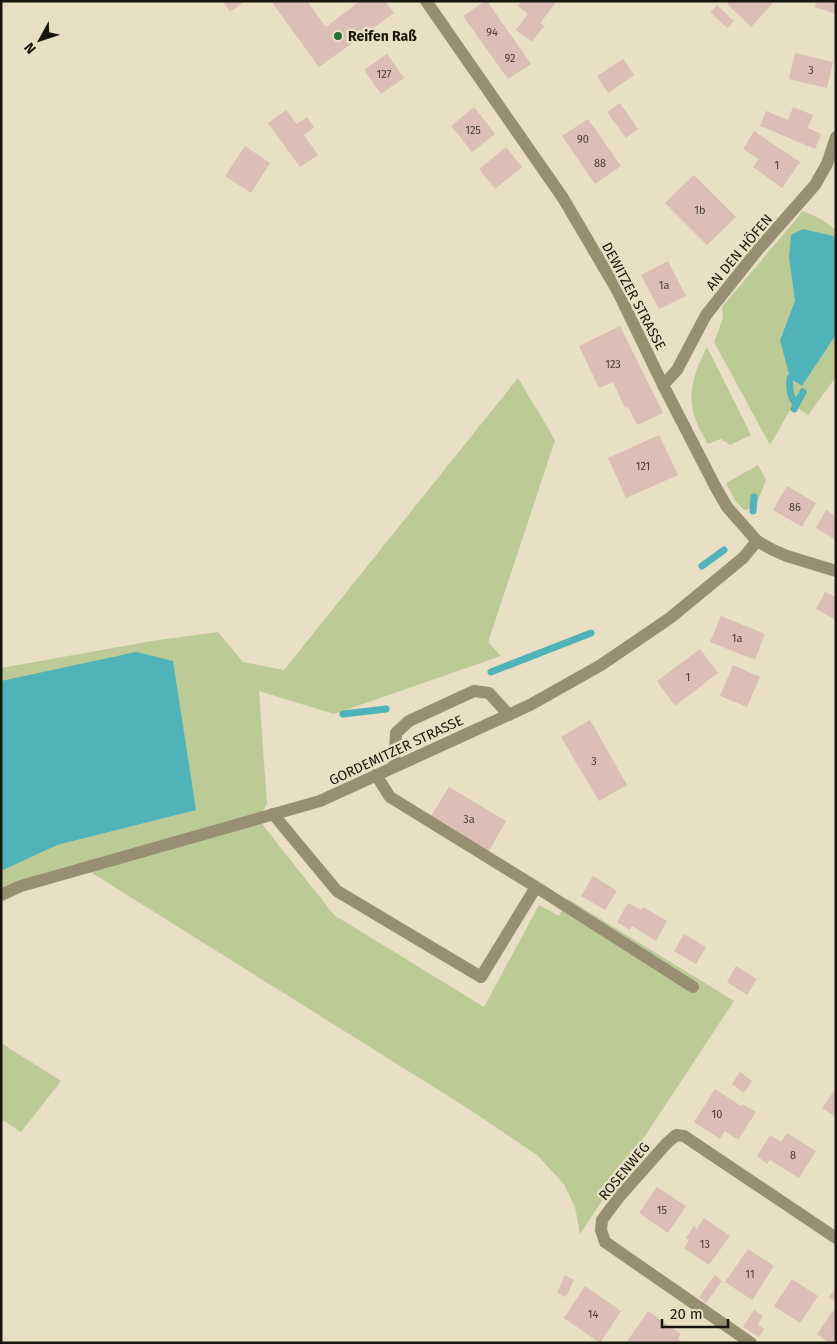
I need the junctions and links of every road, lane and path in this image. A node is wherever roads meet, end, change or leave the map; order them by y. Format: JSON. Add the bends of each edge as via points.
{"nodes":[{"id":1,"x":426,"y":1,"type":"edge"},
{"id":2,"x":836,"y":137,"type":"edge"},
{"id":3,"x":663,"y":385,"type":"junction"},
{"id":4,"x":758,"y":541,"type":"junction"},
{"id":5,"x":836,"y":571,"type":"edge"},
{"id":6,"x":509,"y":715,"type":"junction"},
{"id":7,"x":394,"y":767,"type":"junction"},
{"id":8,"x":376,"y":775,"type":"junction"},
{"id":9,"x":273,"y":814,"type":"junction"},
{"id":10,"x":536,"y":887,"type":"junction"},
{"id":11,"x":1,"y":895,"type":"edge"},
{"id":12,"x":694,"y":986,"type":"dead end"},
{"id":13,"x":836,"y":1238,"type":"edge"},
{"id":14,"x":751,"y":1343,"type":"edge"}],
"edges":[{"from":1,"to":3,"type":"street","name":"DEWITZER STRASSE","via":[[563,198],[617,290]]},
{"from":2,"to":3,"type":"street","name":"AN DEN HÖFEN","via":[[827,164],[815,185],[706,315],[677,370]]},
{"from":3,"to":4,"type":"street","name":"DEWITZER STRASSE","via":[[723,500]]},
{"from":4,"to":5,"type":"street","name":"DEWITZER STRASSE","via":[[787,556]]},
{"from":4,"to":6,"type":"street","name":"GORDEMITZER STRASSE","via":[[743,558],[670,618],[601,665]]},
{"from":6,"to":7,"type":"street","name":"GORDEMITZER STRASSE"},
{"from":6,"to":7,"type":"street","via":[[489,693],[474,691],[409,721],[396,733]]},
{"from":7,"to":8,"type":"street","name":"GORDEMITZER STRASSE"},
{"from":8,"to":9,"type":"street","name":"GORDEMITZER STRASSE","via":[[320,801]]},
{"from":8,"to":10,"type":"street","via":[[390,797]]},
{"from":9,"to":10,"type":"street","via":[[337,891],[481,977]]},
{"from":9,"to":11,"type":"street","name":"GORDEMITZER STRASSE","via":[[21,886]]},
{"from":10,"to":12,"type":"street"},
{"from":13,"to":14,"type":"street","name":"ROSENWEG","via":[[684,1136],[676,1135],[666,1144],[619,1197],[602,1220],[600,1230],[605,1242]]}]}
